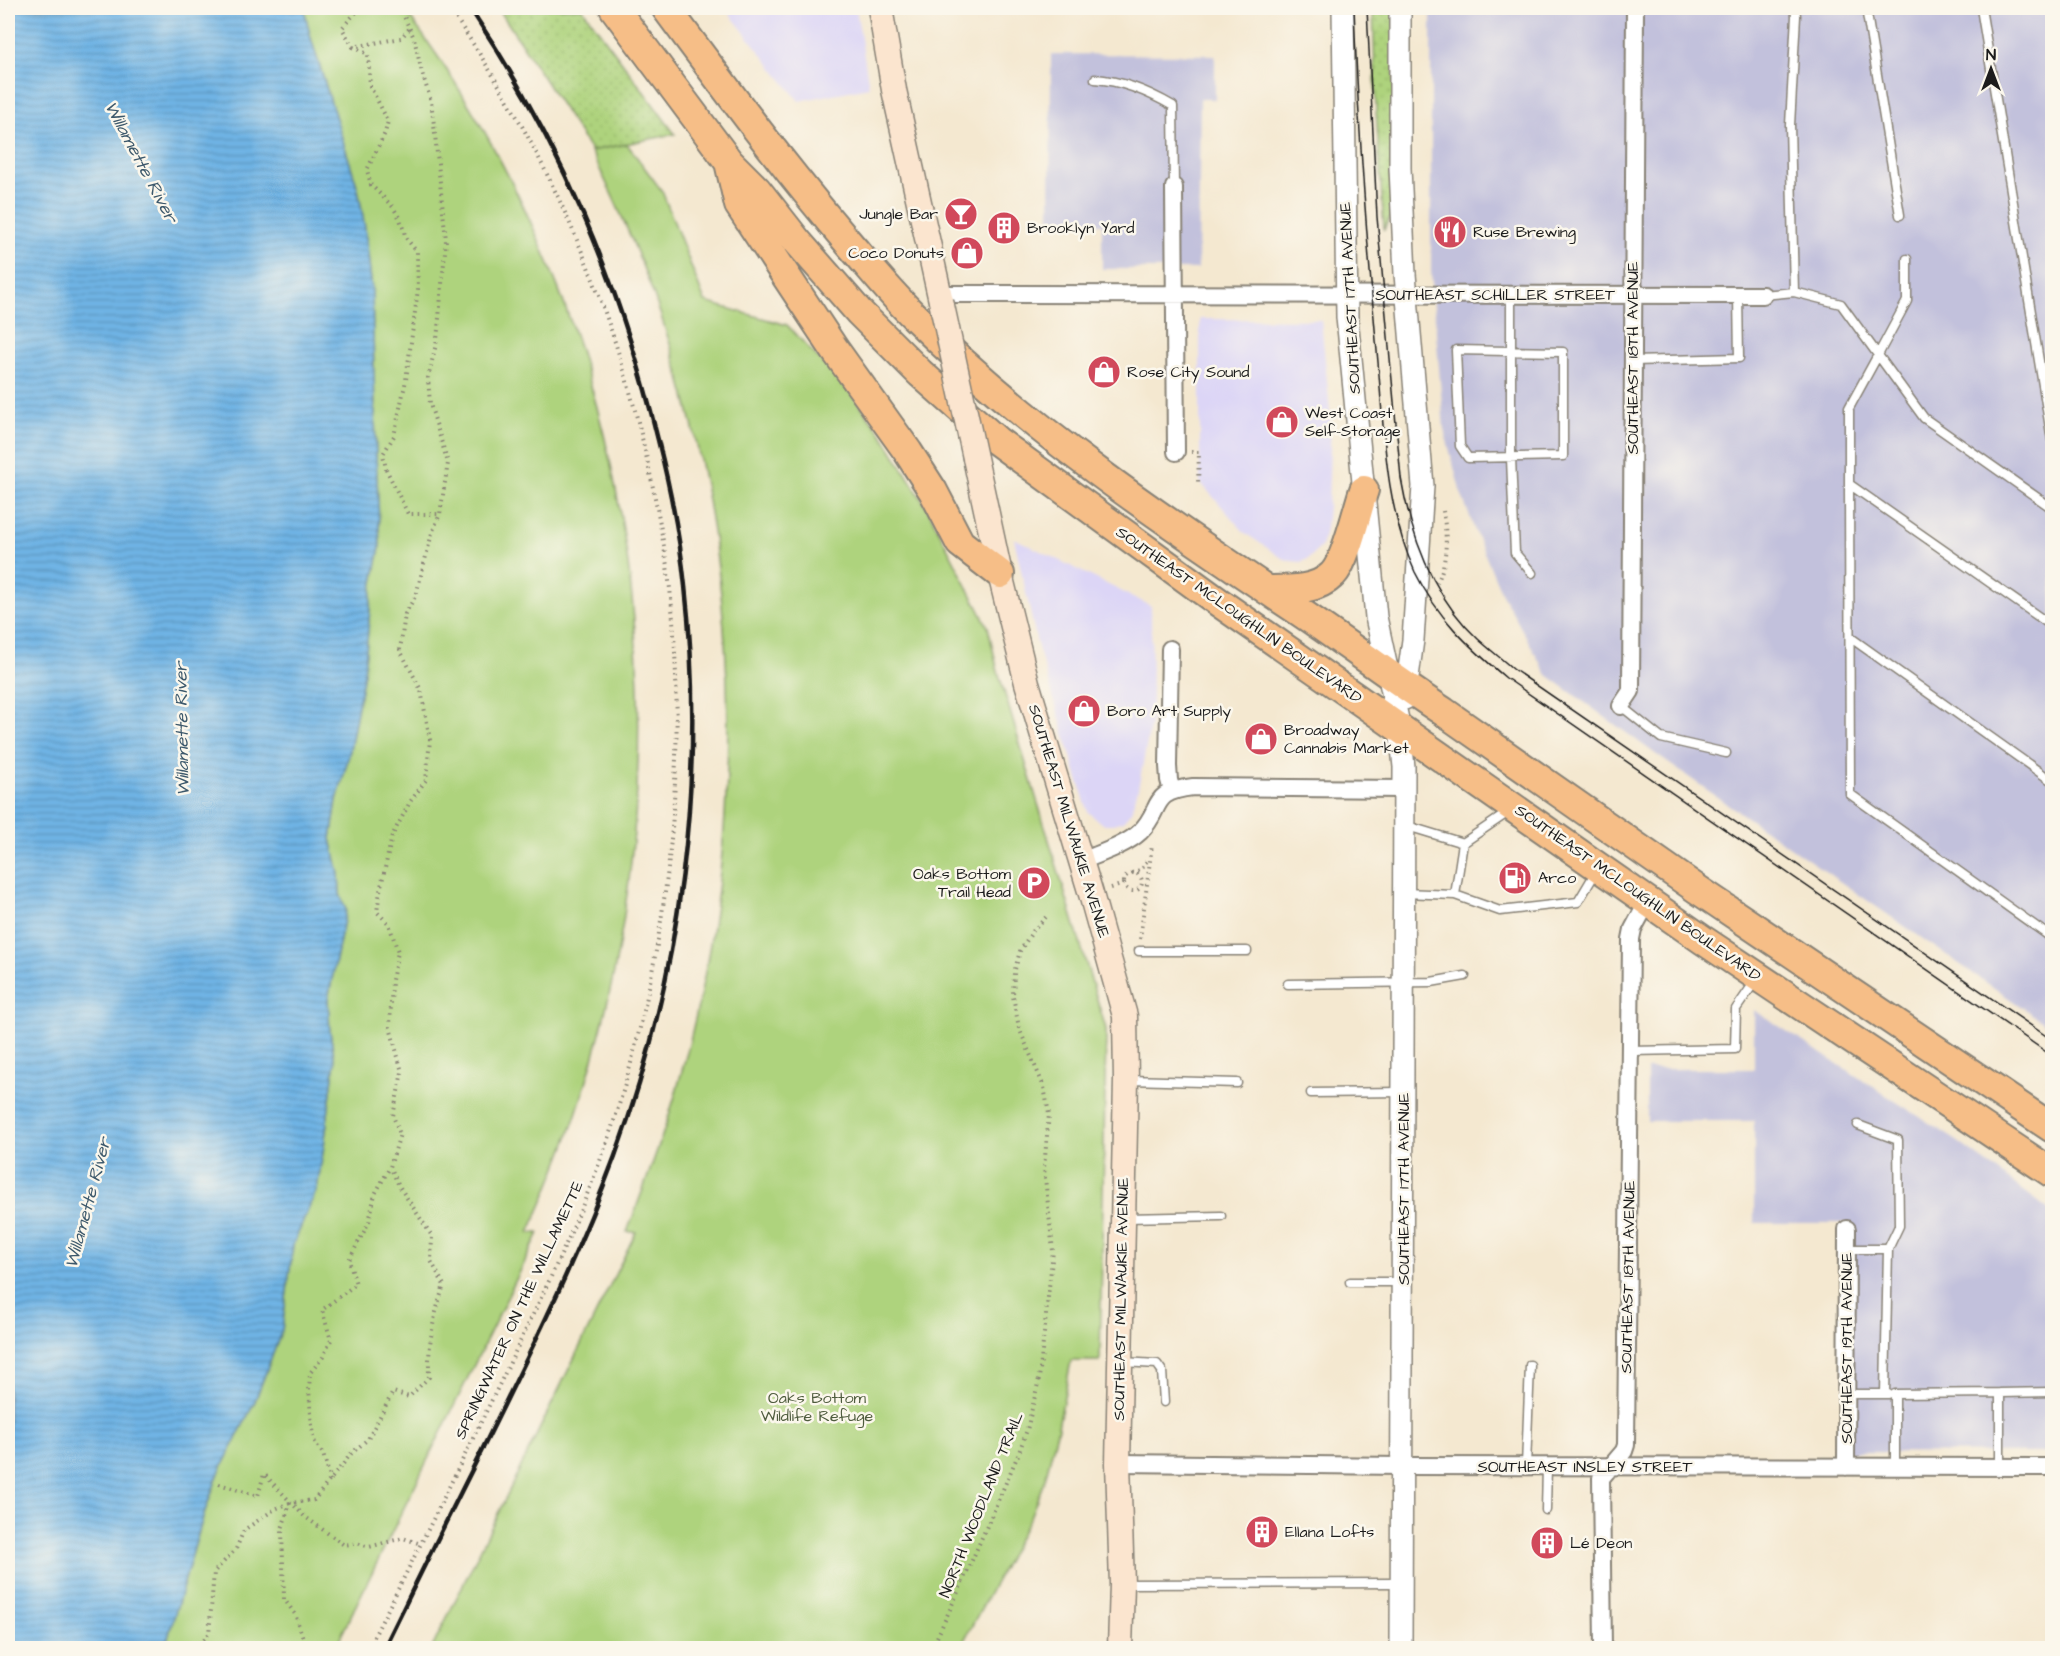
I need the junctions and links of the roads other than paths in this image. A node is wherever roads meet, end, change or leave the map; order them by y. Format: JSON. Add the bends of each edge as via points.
{"nodes":[{"id":1,"x":614,"y":8,"type":"edge"},
{"id":2,"x":666,"y":8,"type":"edge"},
{"id":3,"x":880,"y":8,"type":"edge"},
{"id":4,"x":1343,"y":8,"type":"edge"},
{"id":5,"x":1400,"y":8,"type":"edge"},
{"id":6,"x":1635,"y":8,"type":"edge"},
{"id":7,"x":1795,"y":8,"type":"edge"},
{"id":8,"x":1866,"y":8,"type":"edge"},
{"id":9,"x":1981,"y":8,"type":"edge"},
{"id":10,"x":1095,"y":79,"type":"dead end"},
{"id":11,"x":729,"y":162,"type":"junction"},
{"id":12,"x":1174,"y":187,"type":"joint"},
{"id":13,"x":1900,"y":215,"type":"dead end"},
{"id":14,"x":1907,"y":260,"type":"dead end"},
{"id":15,"x":1794,"y":292,"type":"junction"},
{"id":16,"x":1174,"y":294,"type":"junction"},
{"id":17,"x":1511,"y":295,"type":"junction"},
{"id":18,"x":1634,"y":295,"type":"junction"},
{"id":19,"x":1738,"y":295,"type":"junction"},
{"id":20,"x":1763,"y":295,"type":"joint"},
{"id":21,"x":1347,"y":296,"type":"junction"},
{"id":22,"x":1406,"y":296,"type":"junction"},
{"id":23,"x":940,"y":298,"type":"junction"},
{"id":24,"x":1511,"y":351,"type":"junction"},
{"id":25,"x":1878,"y":355,"type":"junction"},
{"id":26,"x":1634,"y":361,"type":"junction"},
{"id":27,"x":2052,"y":440,"type":"edge"},
{"id":28,"x":1176,"y":452,"type":"road end"},
{"id":29,"x":1511,"y":458,"type":"junction"},
{"id":30,"x":1849,"y":484,"type":"junction"},
{"id":31,"x":1364,"y":490,"type":"junction"},
{"id":32,"x":2052,"y":508,"type":"edge"},
{"id":33,"x":1532,"y":573,"type":"dead end"},
{"id":34,"x":1000,"y":574,"type":"junction"},
{"id":35,"x":1267,"y":590,"type":"junction"},
{"id":36,"x":2052,"y":626,"type":"edge"},
{"id":37,"x":1851,"y":638,"type":"junction"},
{"id":38,"x":1170,"y":649,"type":"dead end"},
{"id":39,"x":1397,"y":681,"type":"junction"},
{"id":40,"x":1621,"y":706,"type":"joint"},
{"id":41,"x":1400,"y":729,"type":"junction"},
{"id":42,"x":1726,"y":753,"type":"dead end"},
{"id":43,"x":2052,"y":781,"type":"edge"},
{"id":44,"x":1404,"y":789,"type":"junction"},
{"id":45,"x":1172,"y":791,"type":"junction"},
{"id":46,"x":1515,"y":808,"type":"junction"},
{"id":47,"x":1403,"y":825,"type":"junction"},
{"id":48,"x":1463,"y":843,"type":"junction"},
{"id":49,"x":1082,"y":861,"type":"junction"},
{"id":50,"x":1599,"y":867,"type":"junction"},
{"id":51,"x":1403,"y":893,"type":"junction"},
{"id":52,"x":1455,"y":895,"type":"junction"},
{"id":53,"x":1648,"y":901,"type":"junction"},
{"id":54,"x":2052,"y":938,"type":"edge"},
{"id":55,"x":1139,"y":951,"type":"dead end"},
{"id":56,"x":1247,"y":951,"type":"dead end"},
{"id":57,"x":1465,"y":976,"type":"dead end"},
{"id":58,"x":1758,"y":976,"type":"junction"},
{"id":59,"x":1404,"y":983,"type":"junction"},
{"id":60,"x":1288,"y":984,"type":"dead end"},
{"id":61,"x":1631,"y":1051,"type":"junction"},
{"id":62,"x":1126,"y":1080,"type":"junction"},
{"id":63,"x":1237,"y":1083,"type":"dead end"},
{"id":64,"x":1404,"y":1092,"type":"junction"},
{"id":65,"x":1311,"y":1093,"type":"dead end"},
{"id":66,"x":1858,"y":1125,"type":"dead end"},
{"id":67,"x":2052,"y":1128,"type":"edge"},
{"id":68,"x":2052,"y":1173,"type":"edge"},
{"id":69,"x":1221,"y":1216,"type":"dead end"},
{"id":70,"x":1123,"y":1218,"type":"junction"},
{"id":71,"x":1847,"y":1229,"type":"dead end"},
{"id":72,"x":1847,"y":1249,"type":"junction"},
{"id":73,"x":1888,"y":1249,"type":"junction"},
{"id":74,"x":1350,"y":1282,"type":"dead end"},
{"id":75,"x":1403,"y":1282,"type":"junction"},
{"id":76,"x":1120,"y":1362,"type":"junction"},
{"id":77,"x":1530,"y":1365,"type":"dead end"},
{"id":78,"x":2052,"y":1392,"type":"edge"},
{"id":79,"x":2000,"y":1393,"type":"junction"},
{"id":80,"x":1847,"y":1394,"type":"junction"},
{"id":81,"x":1885,"y":1394,"type":"junction"},
{"id":82,"x":1895,"y":1394,"type":"junction"},
{"id":83,"x":1164,"y":1402,"type":"dead end"},
{"id":84,"x":1118,"y":1463,"type":"junction"},
{"id":85,"x":1403,"y":1466,"type":"junction"},
{"id":86,"x":1526,"y":1466,"type":"junction"},
{"id":87,"x":1548,"y":1466,"type":"junction"},
{"id":88,"x":1610,"y":1467,"type":"junction"},
{"id":89,"x":1846,"y":1467,"type":"junction"},
{"id":90,"x":1895,"y":1467,"type":"junction"},
{"id":91,"x":2000,"y":1467,"type":"junction"},
{"id":92,"x":2052,"y":1467,"type":"edge"},
{"id":93,"x":1546,"y":1510,"type":"dead end"},
{"id":94,"x":1402,"y":1583,"type":"junction"},
{"id":95,"x":1122,"y":1584,"type":"junction"},
{"id":96,"x":1120,"y":1648,"type":"edge"},
{"id":97,"x":1401,"y":1648,"type":"edge"},
{"id":98,"x":1603,"y":1648,"type":"edge"}],
"edges":[{"from":1,"to":11,"type":"highway","name":"SOUTHEAST MCLOUGHLIN BOULEVARD"},
{"from":2,"to":35,"type":"highway","via":[[771,148],[914,316],[992,388],[1073,453]]},
{"from":3,"to":23,"type":"main road","name":"SOUTHEAST MILWAUKIE AVENUE"},
{"from":4,"to":21,"type":"street","name":"SOUTHEAST 17TH AVENUE"},
{"from":5,"to":22,"type":"street","name":"SOUTHEAST 17TH AVENUE","via":[[1400,168]]},
{"from":6,"to":18,"type":"street","name":"SOUTHEAST 18TH AVENUE"},
{"from":7,"to":15,"type":"lane","via":[[1790,125]]},
{"from":8,"to":13,"type":"lane"},
{"from":9,"to":27,"type":"lane"},
{"from":10,"to":12,"type":"lane","via":[[1111,80],[1173,106]]},
{"from":11,"to":34,"type":"highway","via":[[739,206],[908,452],[960,543]]},
{"from":11,"to":41,"type":"highway","name":"SOUTHEAST MCLOUGHLIN BOULEVARD","via":[[859,312],[997,441]]},
{"from":12,"to":16,"type":"street"},
{"from":14,"to":25,"type":"lane","via":[[1907,301]]},
{"from":15,"to":20,"type":"lane"},
{"from":15,"to":25,"type":"lane","via":[[1842,304]]},
{"from":16,"to":21,"type":"street","name":"SOUTHEAST SCHILLER STREET"},
{"from":16,"to":23,"type":"street","name":"SOUTHEAST SCHILLER STREET"},
{"from":16,"to":28,"type":"street"},
{"from":17,"to":18,"type":"street","name":"SOUTHEAST SCHILLER STREET"},
{"from":17,"to":22,"type":"street","name":"SOUTHEAST SCHILLER STREET"},
{"from":17,"to":24,"type":"lane"},
{"from":18,"to":19,"type":"street","name":"SOUTHEAST SCHILLER STREET"},
{"from":18,"to":26,"type":"street","name":"SOUTHEAST 18TH AVENUE"},
{"from":19,"to":20,"type":"street","name":"SOUTHEAST SCHILLER STREET"},
{"from":19,"to":26,"type":"lane","via":[[1739,358]]},
{"from":21,"to":22,"type":"street","name":"SOUTHEAST SCHILLER STREET"},
{"from":21,"to":31,"type":"street","name":"SOUTHEAST 17TH AVENUE"},
{"from":22,"to":39,"type":"street","name":"SOUTHEAST 17TH AVENUE","via":[[1423,486],[1413,639]]},
{"from":23,"to":34,"type":"main road","name":"SOUTHEAST MILWAUKIE AVENUE","bridge":true},
{"from":24,"to":29,"type":"lane"},
{"from":24,"to":29,"type":"lane","via":[[1563,352],[1563,456]]},
{"from":24,"to":29,"type":"lane","via":[[1456,350],[1460,446],[1468,458]]},
{"from":25,"to":30,"type":"lane","via":[[1849,408]]},
{"from":25,"to":32,"type":"lane","via":[[1923,418]]},
{"from":26,"to":40,"type":"street","name":"SOUTHEAST 18TH AVENUE","via":[[1631,691]]},
{"from":29,"to":33,"type":"lane","via":[[1515,553]]},
{"from":30,"to":36,"type":"lane"},
{"from":30,"to":37,"type":"lane"},
{"from":31,"to":35,"type":"highway","via":[[1333,574],[1300,589]]},
{"from":31,"to":39,"type":"street","name":"SOUTHEAST 17TH AVENUE","via":[[1376,617]]},
{"from":34,"to":49,"type":"main road","name":"SOUTHEAST MILWAUKIE AVENUE","via":[[1027,682]]},
{"from":35,"to":39,"type":"highway"},
{"from":37,"to":43,"type":"lane"},
{"from":37,"to":54,"type":"lane","via":[[1850,794]]},
{"from":38,"to":45,"type":"street","via":[[1168,773]]},
{"from":39,"to":41,"type":"street","name":"SOUTHEAST 17TH AVENUE"},
{"from":39,"to":67,"type":"highway"},
{"from":40,"to":42,"type":"lane","via":[[1661,738]]},
{"from":41,"to":44,"type":"street","name":"SOUTHEAST 17TH AVENUE"},
{"from":41,"to":46,"type":"highway","name":"SOUTHEAST MCLOUGHLIN BOULEVARD"},
{"from":44,"to":45,"type":"street","via":[[1193,787]]},
{"from":44,"to":47,"type":"street","name":"SOUTHEAST 17TH AVENUE"},
{"from":45,"to":49,"type":"street","via":[[1163,796],[1140,831]]},
{"from":46,"to":48,"type":"lane"},
{"from":46,"to":50,"type":"highway","name":"SOUTHEAST MCLOUGHLIN BOULEVARD"},
{"from":47,"to":48,"type":"lane"},
{"from":47,"to":51,"type":"street","name":"SOUTHEAST 17TH AVENUE"},
{"from":48,"to":52,"type":"lane"},
{"from":49,"to":62,"type":"main road","name":"SOUTHEAST MILWAUKIE AVENUE","via":[[1125,1016]]},
{"from":50,"to":52,"type":"lane","via":[[1578,902],[1500,911]]},
{"from":50,"to":53,"type":"highway","name":"SOUTHEAST MCLOUGHLIN BOULEVARD"},
{"from":51,"to":52,"type":"lane"},
{"from":51,"to":59,"type":"street","name":"SOUTHEAST 17TH AVENUE"},
{"from":53,"to":58,"type":"highway","name":"SOUTHEAST MCLOUGHLIN BOULEVARD"},
{"from":53,"to":61,"type":"street","name":"SOUTHEAST 18TH AVENUE","via":[[1631,939]]},
{"from":55,"to":56,"type":"lane"},
{"from":57,"to":59,"type":"lane"},
{"from":58,"to":61,"type":"lane","via":[[1736,1009],[1735,1049]]},
{"from":58,"to":68,"type":"highway","name":"SOUTHEAST MCLOUGHLIN BOULEVARD"},
{"from":59,"to":60,"type":"lane"},
{"from":59,"to":64,"type":"street","name":"SOUTHEAST 17TH AVENUE"},
{"from":61,"to":88,"type":"street","name":"SOUTHEAST 18TH AVENUE","via":[[1626,1445]]},
{"from":62,"to":63,"type":"lane"},
{"from":62,"to":70,"type":"main road","name":"SOUTHEAST MILWAUKIE AVENUE"},
{"from":64,"to":65,"type":"lane"},
{"from":64,"to":75,"type":"street","name":"SOUTHEAST 17TH AVENUE"},
{"from":66,"to":73,"type":"lane","via":[[1898,1140],[1899,1226]]},
{"from":69,"to":70,"type":"lane"},
{"from":70,"to":76,"type":"main road","name":"SOUTHEAST MILWAUKIE AVENUE"},
{"from":71,"to":72,"type":"street","name":"SOUTHEAST 19TH AVENUE"},
{"from":72,"to":73,"type":"lane"},
{"from":72,"to":80,"type":"street","name":"SOUTHEAST 19TH AVENUE"},
{"from":73,"to":81,"type":"lane"},
{"from":74,"to":75,"type":"lane"},
{"from":75,"to":85,"type":"street","name":"SOUTHEAST 17TH AVENUE"},
{"from":76,"to":83,"type":"lane","via":[[1157,1364],[1162,1371]]},
{"from":76,"to":84,"type":"main road","name":"SOUTHEAST MILWAUKIE AVENUE"},
{"from":77,"to":86,"type":"lane"},
{"from":78,"to":79,"type":"lane"},
{"from":79,"to":82,"type":"lane"},
{"from":79,"to":91,"type":"lane"},
{"from":80,"to":81,"type":"lane"},
{"from":80,"to":89,"type":"street","name":"SOUTHEAST 19TH AVENUE"},
{"from":81,"to":82,"type":"lane"},
{"from":82,"to":90,"type":"lane"},
{"from":84,"to":85,"type":"street","name":"SOUTHEAST INSLEY STREET"},
{"from":84,"to":95,"type":"main road","name":"SOUTHEAST MILWAUKIE AVENUE"},
{"from":85,"to":86,"type":"street","name":"SOUTHEAST INSLEY STREET"},
{"from":85,"to":94,"type":"street","name":"SOUTHEAST 17TH AVENUE"},
{"from":86,"to":87,"type":"street","name":"SOUTHEAST INSLEY STREET"},
{"from":87,"to":88,"type":"street","name":"SOUTHEAST INSLEY STREET"},
{"from":87,"to":93,"type":"lane"},
{"from":88,"to":89,"type":"street","name":"SOUTHEAST INSLEY STREET"},
{"from":88,"to":98,"type":"street","name":"SOUTHEAST 18TH AVENUE","via":[[1600,1484]]},
{"from":89,"to":90,"type":"street","name":"SOUTHEAST INSLEY STREET"},
{"from":90,"to":91,"type":"street","name":"SOUTHEAST INSLEY STREET"},
{"from":91,"to":92,"type":"street","name":"SOUTHEAST INSLEY STREET"},
{"from":94,"to":95,"type":"lane"},
{"from":94,"to":97,"type":"street","name":"SOUTHEAST 17TH AVENUE"},
{"from":95,"to":96,"type":"main road","name":"SOUTHEAST MILWAUKIE AVENUE"}]}
